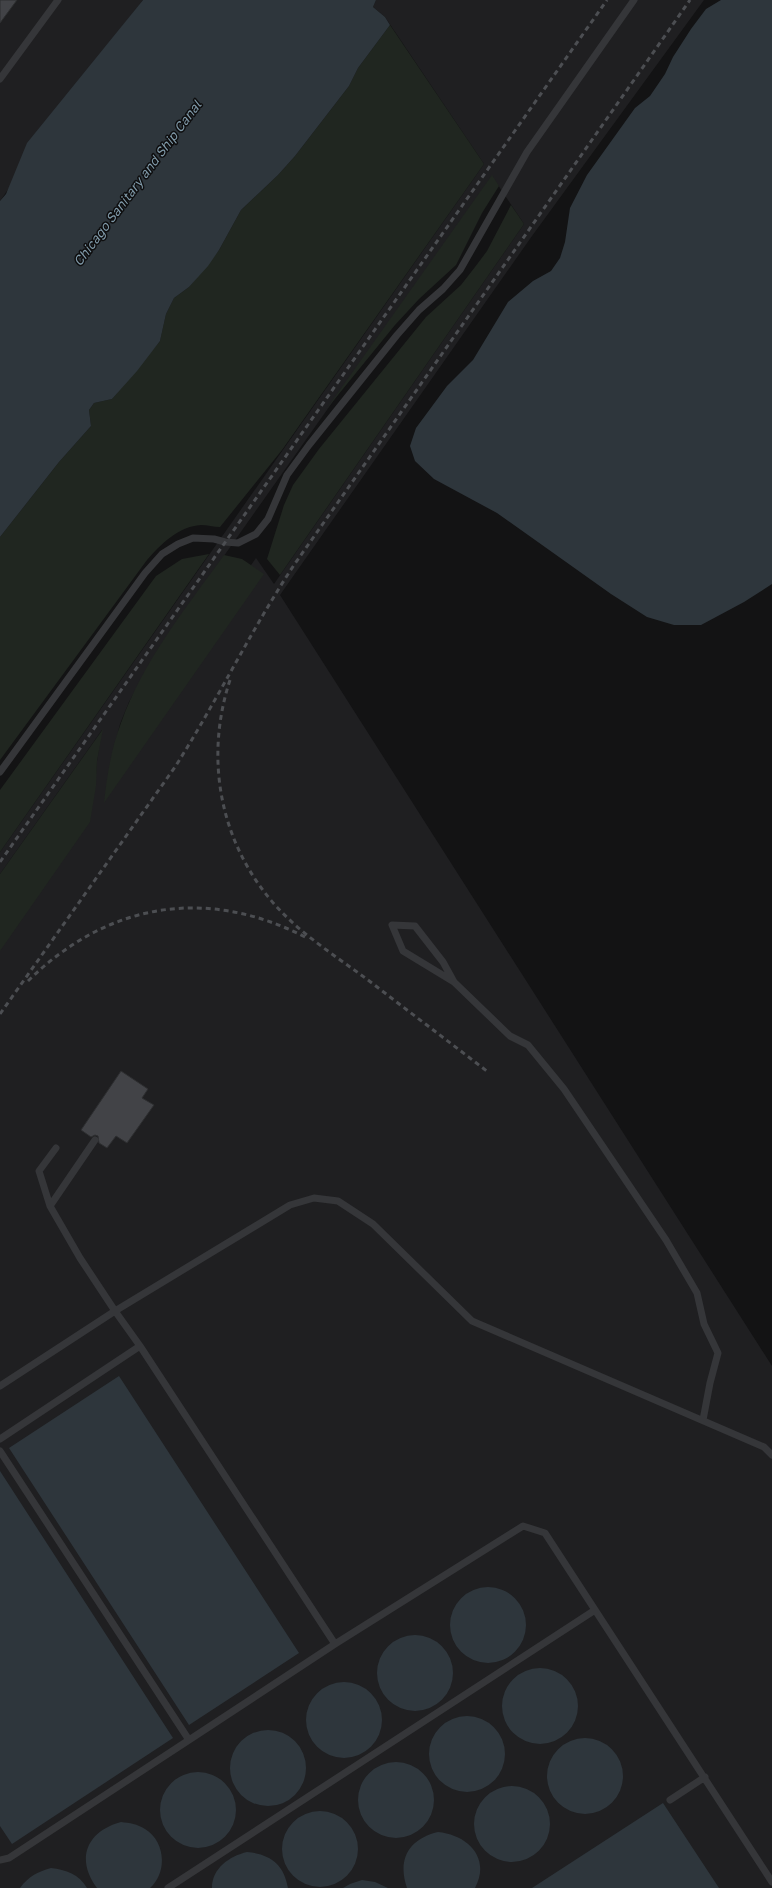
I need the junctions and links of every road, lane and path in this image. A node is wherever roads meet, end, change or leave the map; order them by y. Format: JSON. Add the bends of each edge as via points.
{"nodes":[{"id":1,"x":58,"y":0,"type":"edge"},
{"id":2,"x":634,"y":0,"type":"edge"},
{"id":3,"x":0,"y":79,"type":"edge"},
{"id":4,"x":0,"y":772,"type":"edge"},
{"id":5,"x":454,"y":982,"type":"junction"},
{"id":6,"x":95,"y":1140,"type":"dead end"},
{"id":7,"x":56,"y":1148,"type":"dead end"},
{"id":8,"x":50,"y":1206,"type":"junction"},
{"id":9,"x":115,"y":1311,"type":"junction"},
{"id":10,"x":140,"y":1346,"type":"junction"},
{"id":11,"x":0,"y":1386,"type":"edge"},
{"id":12,"x":703,"y":1420,"type":"junction"},
{"id":13,"x":0,"y":1439,"type":"edge"},
{"id":14,"x":0,"y":1451,"type":"edge"},
{"id":15,"x":772,"y":1454,"type":"edge"},
{"id":16,"x":595,"y":1610,"type":"junction"},
{"id":17,"x":335,"y":1644,"type":"junction"},
{"id":18,"x":189,"y":1740,"type":"junction"},
{"id":19,"x":705,"y":1777,"type":"junction"},
{"id":20,"x":670,"y":1800,"type":"dead end"},
{"id":21,"x":0,"y":1860,"type":"edge"},
{"id":22,"x":772,"y":1882,"type":"edge"},
{"id":23,"x":168,"y":1888,"type":"edge"}],
"edges":[{"from":1,"to":3,"type":"lane"},
{"from":2,"to":4,"type":"lane","via":[[527,152],[460,270],[397,335],[309,445],[287,475],[268,519],[256,534],[238,543],[214,538],[193,538],[162,554],[145,573]]},
{"from":5,"to":5,"type":"lane","via":[[443,962],[415,926],[392,925],[404,951]]},
{"from":5,"to":12,"type":"lane","via":[[510,1036],[528,1045],[564,1089],[666,1240],[697,1293],[704,1324],[718,1353]]},
{"from":6,"to":8,"type":"lane"},
{"from":7,"to":8,"type":"lane","via":[[39,1171]]},
{"from":8,"to":9,"type":"lane"},
{"from":9,"to":10,"type":"lane"},
{"from":9,"to":11,"type":"lane"},
{"from":9,"to":12,"type":"lane","via":[[290,1205],[314,1198],[338,1201],[374,1224],[472,1321]]},
{"from":10,"to":13,"type":"lane"},
{"from":10,"to":17,"type":"lane"},
{"from":12,"to":15,"type":"lane","via":[[764,1447]]},
{"from":14,"to":18,"type":"lane"},
{"from":16,"to":17,"type":"lane","via":[[544,1532],[523,1526]]},
{"from":16,"to":19,"type":"lane"},
{"from":16,"to":23,"type":"lane"},
{"from":17,"to":18,"type":"lane"},
{"from":18,"to":21,"type":"lane","via":[[9,1858]]},
{"from":19,"to":20,"type":"lane"},
{"from":19,"to":22,"type":"lane"}]}
